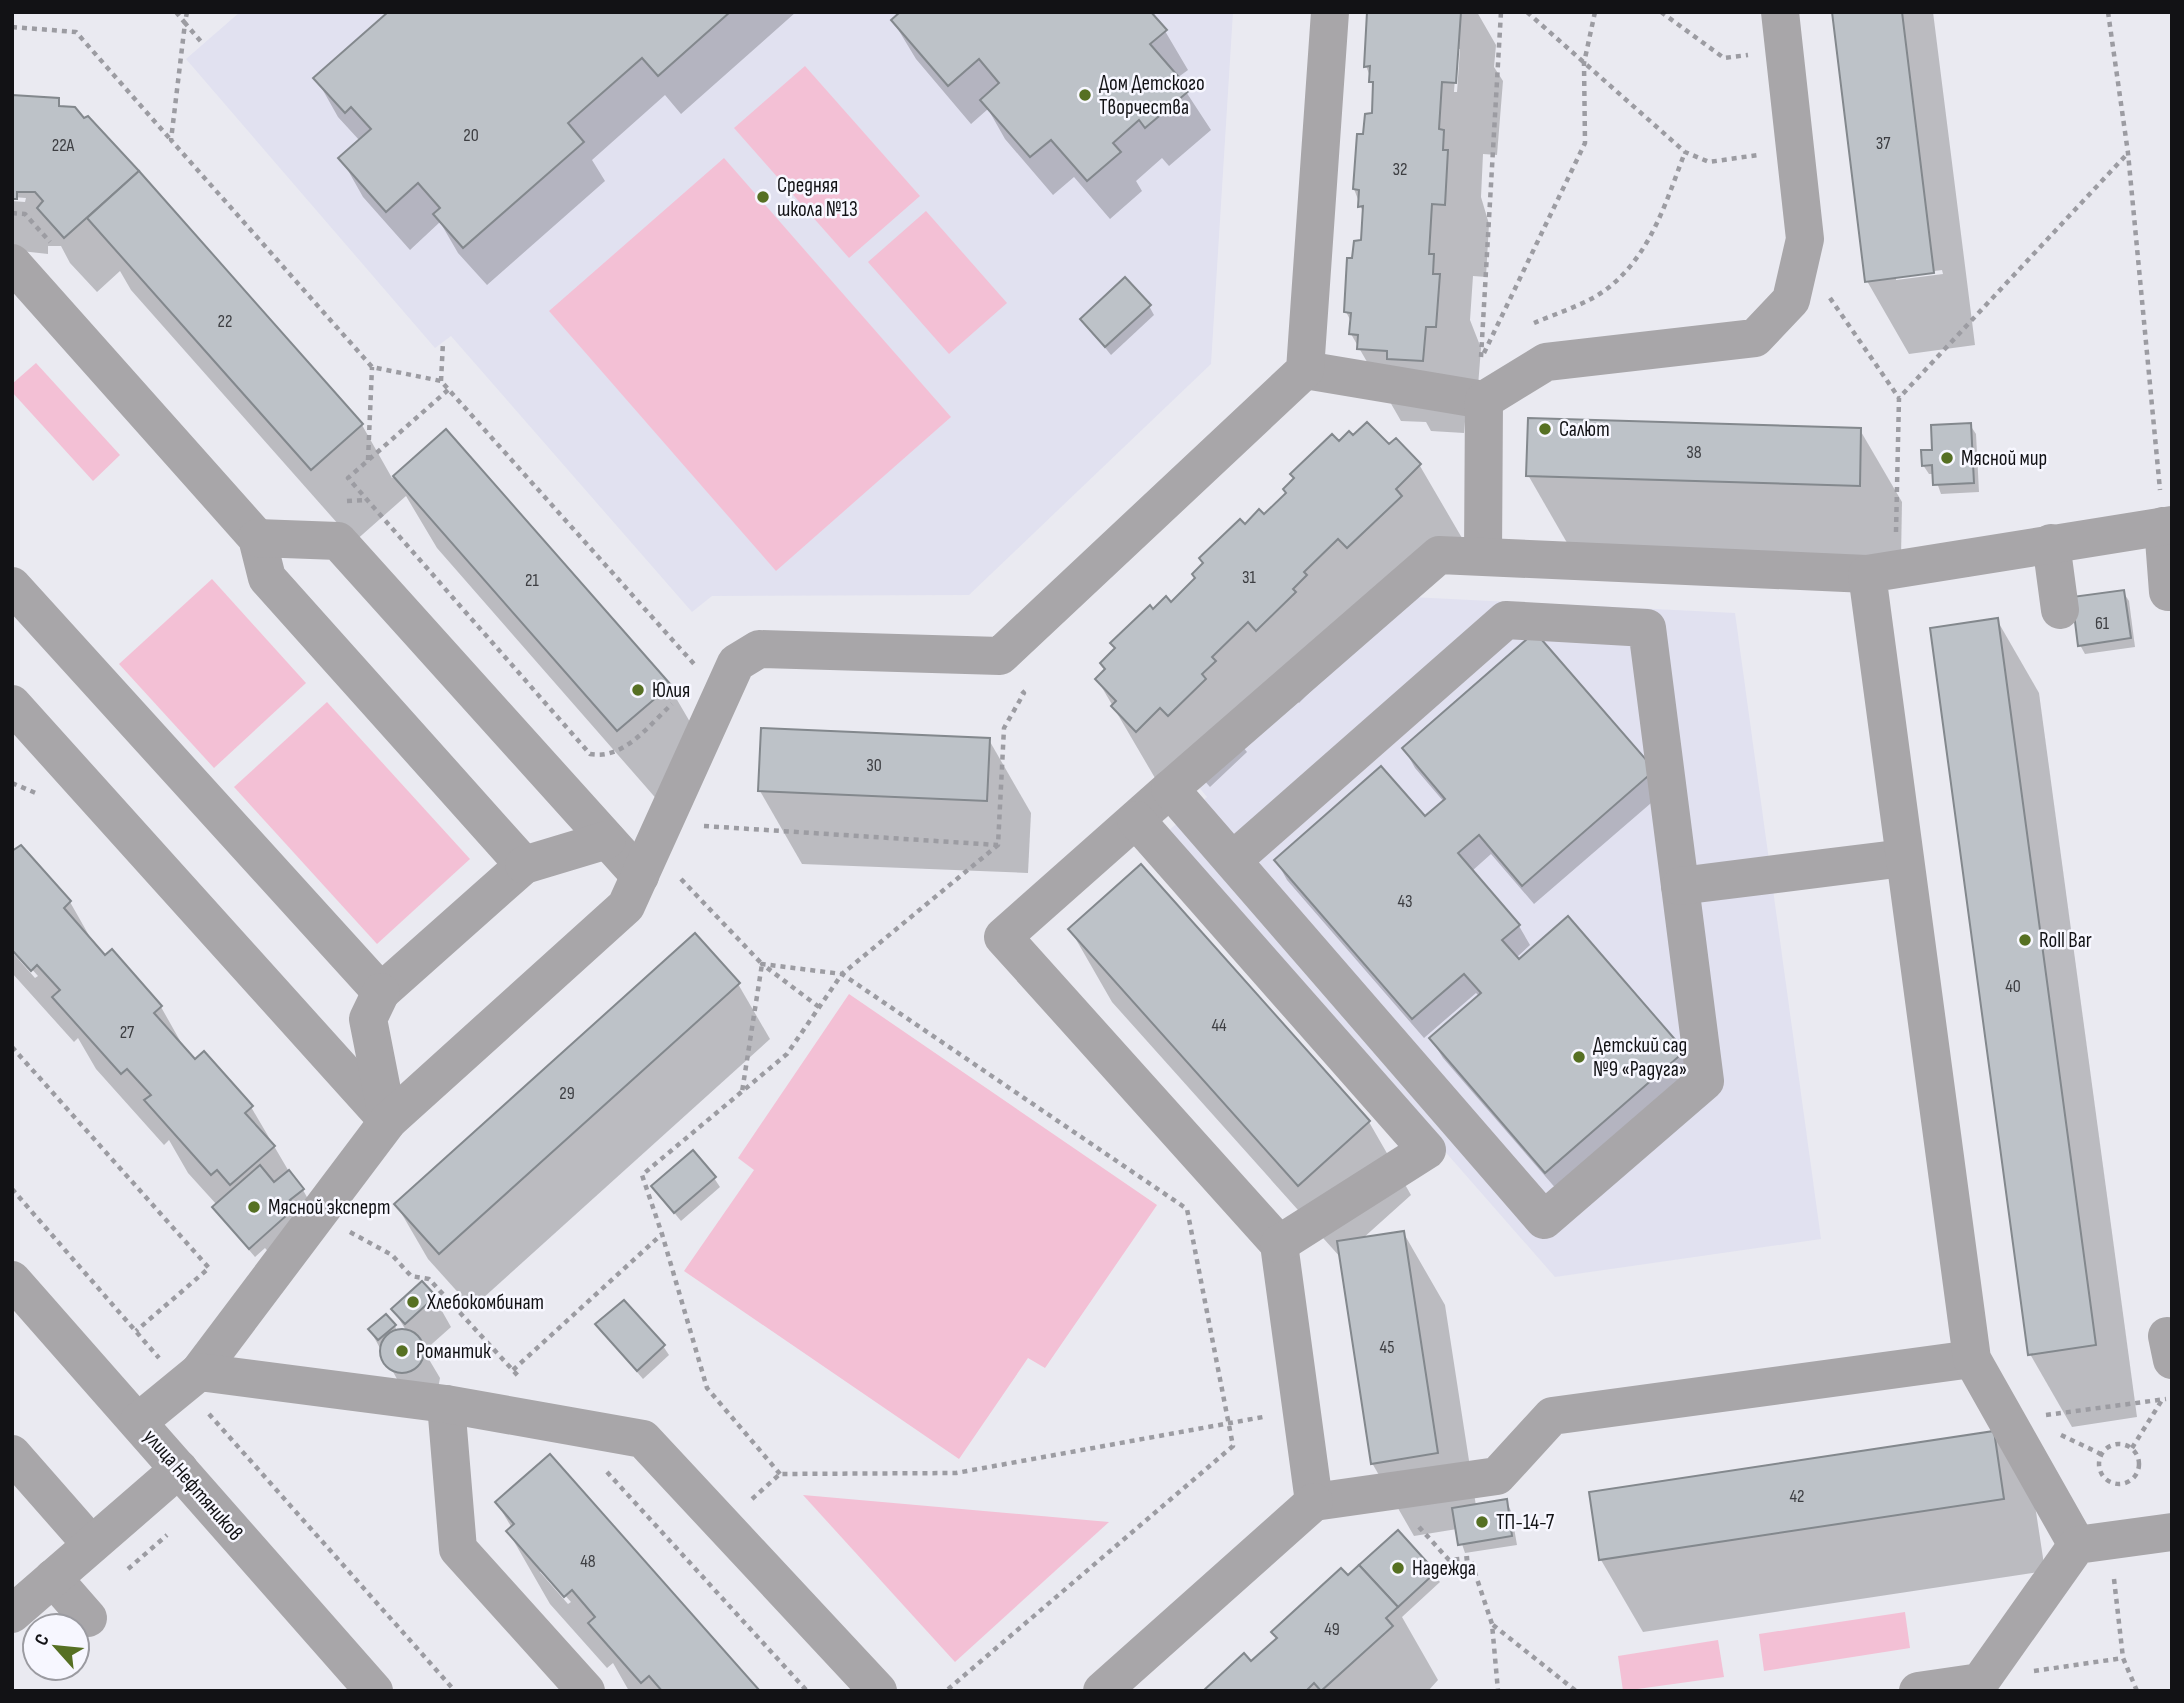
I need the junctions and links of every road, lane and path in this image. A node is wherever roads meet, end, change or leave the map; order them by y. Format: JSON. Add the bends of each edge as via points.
{"nodes":[{"id":1,"x":176,"y":12,"type":"edge"},
{"id":2,"x":187,"y":12,"type":"edge"},
{"id":3,"x":1329,"y":12,"type":"edge"},
{"id":4,"x":1527,"y":12,"type":"edge"},
{"id":5,"x":1595,"y":12,"type":"edge"},
{"id":6,"x":1661,"y":12,"type":"edge"},
{"id":7,"x":1780,"y":12,"type":"edge"},
{"id":8,"x":2108,"y":12,"type":"edge"},
{"id":9,"x":185,"y":23,"type":"junction"},
{"id":10,"x":12,"y":27,"type":"edge"},
{"id":11,"x":204,"y":44,"type":"dead end"},
{"id":12,"x":1784,"y":50,"type":"junction"},
{"id":13,"x":1584,"y":63,"type":"junction"},
{"id":14,"x":172,"y":140,"type":"junction"},
{"id":15,"x":1795,"y":150,"type":"junction"},
{"id":16,"x":1685,"y":152,"type":"junction"},
{"id":17,"x":12,"y":213,"type":"edge"},
{"id":18,"x":52,"y":244,"type":"dead end"},
{"id":19,"x":12,"y":263,"type":"edge"},
{"id":20,"x":1530,"y":324,"type":"dead end"},
{"id":21,"x":443,"y":342,"type":"dead end"},
{"id":22,"x":1498,"y":345,"type":"dead end"},
{"id":23,"x":372,"y":368,"type":"junction"},
{"id":24,"x":1305,"y":370,"type":"junction"},
{"id":25,"x":442,"y":382,"type":"junction"},
{"id":26,"x":449,"y":390,"type":"junction"},
{"id":27,"x":1484,"y":400,"type":"junction"},
{"id":28,"x":368,"y":460,"type":"junction"},
{"id":29,"x":367,"y":500,"type":"junction"},
{"id":30,"x":342,"y":501,"type":"dead end"},
{"id":31,"x":2167,"y":525,"type":"edge"},
{"id":32,"x":257,"y":537,"type":"junction"},
{"id":33,"x":2051,"y":543,"type":"junction"},
{"id":34,"x":1483,"y":556,"type":"junction"},
{"id":35,"x":1867,"y":574,"type":"junction"},
{"id":36,"x":12,"y":586,"type":"edge"},
{"id":37,"x":2168,"y":593,"type":"dead end"},
{"id":38,"x":2060,"y":610,"type":"dead end"},
{"id":39,"x":1010,"y":682,"type":"dead end"},
{"id":40,"x":722,"y":695,"type":"junction"},
{"id":41,"x":676,"y":701,"type":"dead end"},
{"id":42,"x":12,"y":704,"type":"edge"},
{"id":43,"x":17,"y":785,"type":"dead end"},
{"id":44,"x":12,"y":789,"type":"edge"},
{"id":45,"x":1170,"y":789,"type":"junction"},
{"id":46,"x":1136,"y":820,"type":"junction"},
{"id":47,"x":699,"y":826,"type":"dead end"},
{"id":48,"x":607,"y":840,"type":"junction"},
{"id":49,"x":998,"y":845,"type":"junction"},
{"id":50,"x":1904,"y":858,"type":"junction"},
{"id":51,"x":1233,"y":860,"type":"junction"},
{"id":52,"x":524,"y":865,"type":"junction"},
{"id":53,"x":677,"y":874,"type":"dead end"},
{"id":54,"x":639,"y":876,"type":"junction"},
{"id":55,"x":1680,"y":886,"type":"junction"},
{"id":56,"x":762,"y":964,"type":"junction"},
{"id":57,"x":842,"y":974,"type":"junction"},
{"id":58,"x":381,"y":992,"type":"junction"},
{"id":59,"x":819,"y":1007,"type":"junction"},
{"id":60,"x":12,"y":1047,"type":"edge"},
{"id":61,"x":741,"y":1093,"type":"junction"},
{"id":62,"x":388,"y":1121,"type":"junction"},
{"id":63,"x":12,"y":1189,"type":"edge"},
{"id":64,"x":662,"y":1234,"type":"junction"},
{"id":65,"x":1279,"y":1244,"type":"junction"},
{"id":66,"x":12,"y":1280,"type":"edge"},
{"id":67,"x":136,"y":1331,"type":"junction"},
{"id":68,"x":1972,"y":1359,"type":"junction"},
{"id":69,"x":513,"y":1370,"type":"dead end"},
{"id":70,"x":191,"y":1378,"type":"junction"},
{"id":71,"x":2172,"y":1399,"type":"edge"},
{"id":72,"x":2162,"y":1400,"type":"junction"},
{"id":73,"x":446,"y":1404,"type":"junction"},
{"id":74,"x":1302,"y":1410,"type":"junction"},
{"id":75,"x":2038,"y":1416,"type":"dead end"},
{"id":76,"x":138,"y":1422,"type":"junction"},
{"id":77,"x":1229,"y":1423,"type":"junction"},
{"id":78,"x":2132,"y":1448,"type":"junction"},
{"id":79,"x":12,"y":1454,"type":"edge"},
{"id":80,"x":178,"y":1469,"type":"junction"},
{"id":81,"x":780,"y":1474,"type":"junction"},
{"id":82,"x":1314,"y":1502,"type":"junction"},
{"id":83,"x":1412,"y":1519,"type":"dead end"},
{"id":84,"x":724,"y":1525,"type":"junction"},
{"id":85,"x":2172,"y":1532,"type":"edge"},
{"id":86,"x":2093,"y":1543,"type":"junction"},
{"id":87,"x":91,"y":1544,"type":"junction"},
{"id":88,"x":686,"y":1559,"type":"dead end"},
{"id":89,"x":53,"y":1578,"type":"junction"},
{"id":90,"x":83,"y":1612,"type":"edge"},
{"id":91,"x":12,"y":1614,"type":"edge"},
{"id":92,"x":1492,"y":1624,"type":"junction"},
{"id":93,"x":2123,"y":1658,"type":"junction"},
{"id":94,"x":2023,"y":1673,"type":"dead end"},
{"id":95,"x":1981,"y":1686,"type":"edge"},
{"id":96,"x":374,"y":1691,"type":"edge"},
{"id":97,"x":456,"y":1691,"type":"edge"},
{"id":98,"x":586,"y":1691,"type":"edge"},
{"id":99,"x":878,"y":1691,"type":"edge"},
{"id":100,"x":946,"y":1691,"type":"edge"},
{"id":101,"x":1102,"y":1691,"type":"edge"},
{"id":102,"x":1499,"y":1691,"type":"edge"},
{"id":103,"x":1576,"y":1691,"type":"edge"},
{"id":104,"x":1918,"y":1691,"type":"edge"},
{"id":105,"x":2137,"y":1691,"type":"edge"}],
"edges":[{"from":1,"to":9,"type":"path"},
{"from":2,"to":9,"type":"path"},
{"from":3,"to":24,"type":"street"},
{"from":4,"to":13,"type":"path"},
{"from":5,"to":13,"type":"path"},
{"from":6,"to":12,"type":"path","via":[[1724,58]]},
{"from":7,"to":12,"type":"street"},
{"from":8,"to":31,"type":"path","via":[[2128,153]]},
{"from":9,"to":11,"type":"path"},
{"from":9,"to":14,"type":"path"},
{"from":10,"to":14,"type":"path","via":[[76,32]]},
{"from":12,"to":15,"type":"street"},
{"from":13,"to":16,"type":"path"},
{"from":13,"to":22,"type":"path","via":[[1585,143],[1481,360]]},
{"from":14,"to":23,"type":"path"},
{"from":15,"to":16,"type":"path","via":[[1709,162]]},
{"from":15,"to":27,"type":"street","via":[[1805,239],[1791,300],[1755,338],[1546,362]]},
{"from":16,"to":20,"type":"path","via":[[1660,220],[1626,271],[1606,290]]},
{"from":17,"to":18,"type":"path","via":[[25,214]]},
{"from":19,"to":32,"type":"street"},
{"from":21,"to":25,"type":"path"},
{"from":23,"to":25,"type":"path"},
{"from":23,"to":28,"type":"path"},
{"from":24,"to":27,"type":"street"},
{"from":24,"to":40,"type":"street","via":[[1000,656],[759,649],[736,663]]},
{"from":25,"to":26,"type":"path"},
{"from":26,"to":28,"type":"path"},
{"from":26,"to":40,"type":"path"},
{"from":27,"to":34,"type":"street"},
{"from":28,"to":29,"type":"path","via":[[348,478]]},
{"from":29,"to":30,"type":"path"},
{"from":29,"to":41,"type":"path","via":[[590,754],[604,757],[619,752]]},
{"from":31,"to":33,"type":"street"},
{"from":31,"to":37,"type":"street"},
{"from":32,"to":48,"type":"street","via":[[338,541]]},
{"from":32,"to":52,"type":"street","via":[[267,578]]},
{"from":33,"to":35,"type":"street"},
{"from":33,"to":38,"type":"street"},
{"from":34,"to":35,"type":"street"},
{"from":34,"to":45,"type":"street","via":[[1439,555]]},
{"from":35,"to":50,"type":"street"},
{"from":36,"to":58,"type":"street"},
{"from":39,"to":49,"type":"path","via":[[1024,692],[1003,728]]},
{"from":40,"to":54,"type":"street"},
{"from":42,"to":62,"type":"street"},
{"from":43,"to":44,"type":"path"},
{"from":45,"to":46,"type":"street"},
{"from":45,"to":51,"type":"street"},
{"from":46,"to":65,"type":"street","via":[[1003,937]]},
{"from":46,"to":65,"type":"street","via":[[1427,1150]]},
{"from":47,"to":49,"type":"path"},
{"from":48,"to":52,"type":"street"},
{"from":48,"to":54,"type":"street"},
{"from":49,"to":57,"type":"path"},
{"from":50,"to":55,"type":"street"},
{"from":50,"to":68,"type":"street"},
{"from":51,"to":55,"type":"street","via":[[1506,620],[1647,628]]},
{"from":51,"to":55,"type":"street","via":[[1545,1220],[1705,1081]]},
{"from":52,"to":58,"type":"street"},
{"from":53,"to":56,"type":"path"},
{"from":54,"to":62,"type":"street","via":[[626,906]]},
{"from":56,"to":57,"type":"path"},
{"from":56,"to":59,"type":"path"},
{"from":56,"to":61,"type":"path"},
{"from":57,"to":59,"type":"path"},
{"from":57,"to":77,"type":"path","via":[[1186,1209]]},
{"from":58,"to":62,"type":"street","via":[[368,1019]]},
{"from":59,"to":61,"type":"path","via":[[787,1054]]},
{"from":60,"to":67,"type":"path","via":[[209,1268]]},
{"from":61,"to":64,"type":"path","via":[[642,1175]]},
{"from":62,"to":70,"type":"street"},
{"from":63,"to":67,"type":"path"},
{"from":64,"to":69,"type":"path"},
{"from":64,"to":81,"type":"path","via":[[707,1388]]},
{"from":65,"to":74,"type":"street"},
{"from":66,"to":76,"type":"street","name":"улица Нефтяников"},
{"from":67,"to":70,"type":"path"},
{"from":68,"to":82,"type":"street","via":[[1552,1416],[1497,1476]]},
{"from":68,"to":86,"type":"street"},
{"from":70,"to":73,"type":"street"},
{"from":70,"to":76,"type":"street"},
{"from":70,"to":97,"type":"path"},
{"from":71,"to":72,"type":"path"},
{"from":72,"to":75,"type":"path"},
{"from":72,"to":78,"type":"path"},
{"from":73,"to":84,"type":"street","via":[[643,1439]]},
{"from":73,"to":98,"type":"street","via":[[458,1549]]},
{"from":74,"to":77,"type":"path"},
{"from":74,"to":82,"type":"street"},
{"from":76,"to":80,"type":"street","name":"улица Нефтяников"},
{"from":77,"to":81,"type":"path","via":[[956,1473]]},
{"from":77,"to":100,"type":"path","via":[[1233,1446]]},
{"from":78,"to":78,"type":"path","via":[[2140,1464],[2137,1475],[2116,1485],[2105,1480],[2098,1458],[2105,1448],[2115,1443]]},
{"from":79,"to":87,"type":"street"},
{"from":80,"to":87,"type":"street"},
{"from":80,"to":96,"type":"street","name":"улица Нефтяников"},
{"from":81,"to":84,"type":"path"},
{"from":82,"to":101,"type":"street"},
{"from":83,"to":92,"type":"path","via":[[1449,1560],[1470,1559]]},
{"from":84,"to":88,"type":"path"},
{"from":84,"to":99,"type":"street"},
{"from":85,"to":86,"type":"street"},
{"from":86,"to":93,"type":"path"},
{"from":86,"to":95,"type":"street"},
{"from":87,"to":89,"type":"street"},
{"from":89,"to":90,"type":"street"},
{"from":89,"to":91,"type":"street"},
{"from":92,"to":102,"type":"path"},
{"from":92,"to":103,"type":"path"},
{"from":93,"to":94,"type":"path"},
{"from":93,"to":105,"type":"path"},
{"from":95,"to":104,"type":"street"}]}
